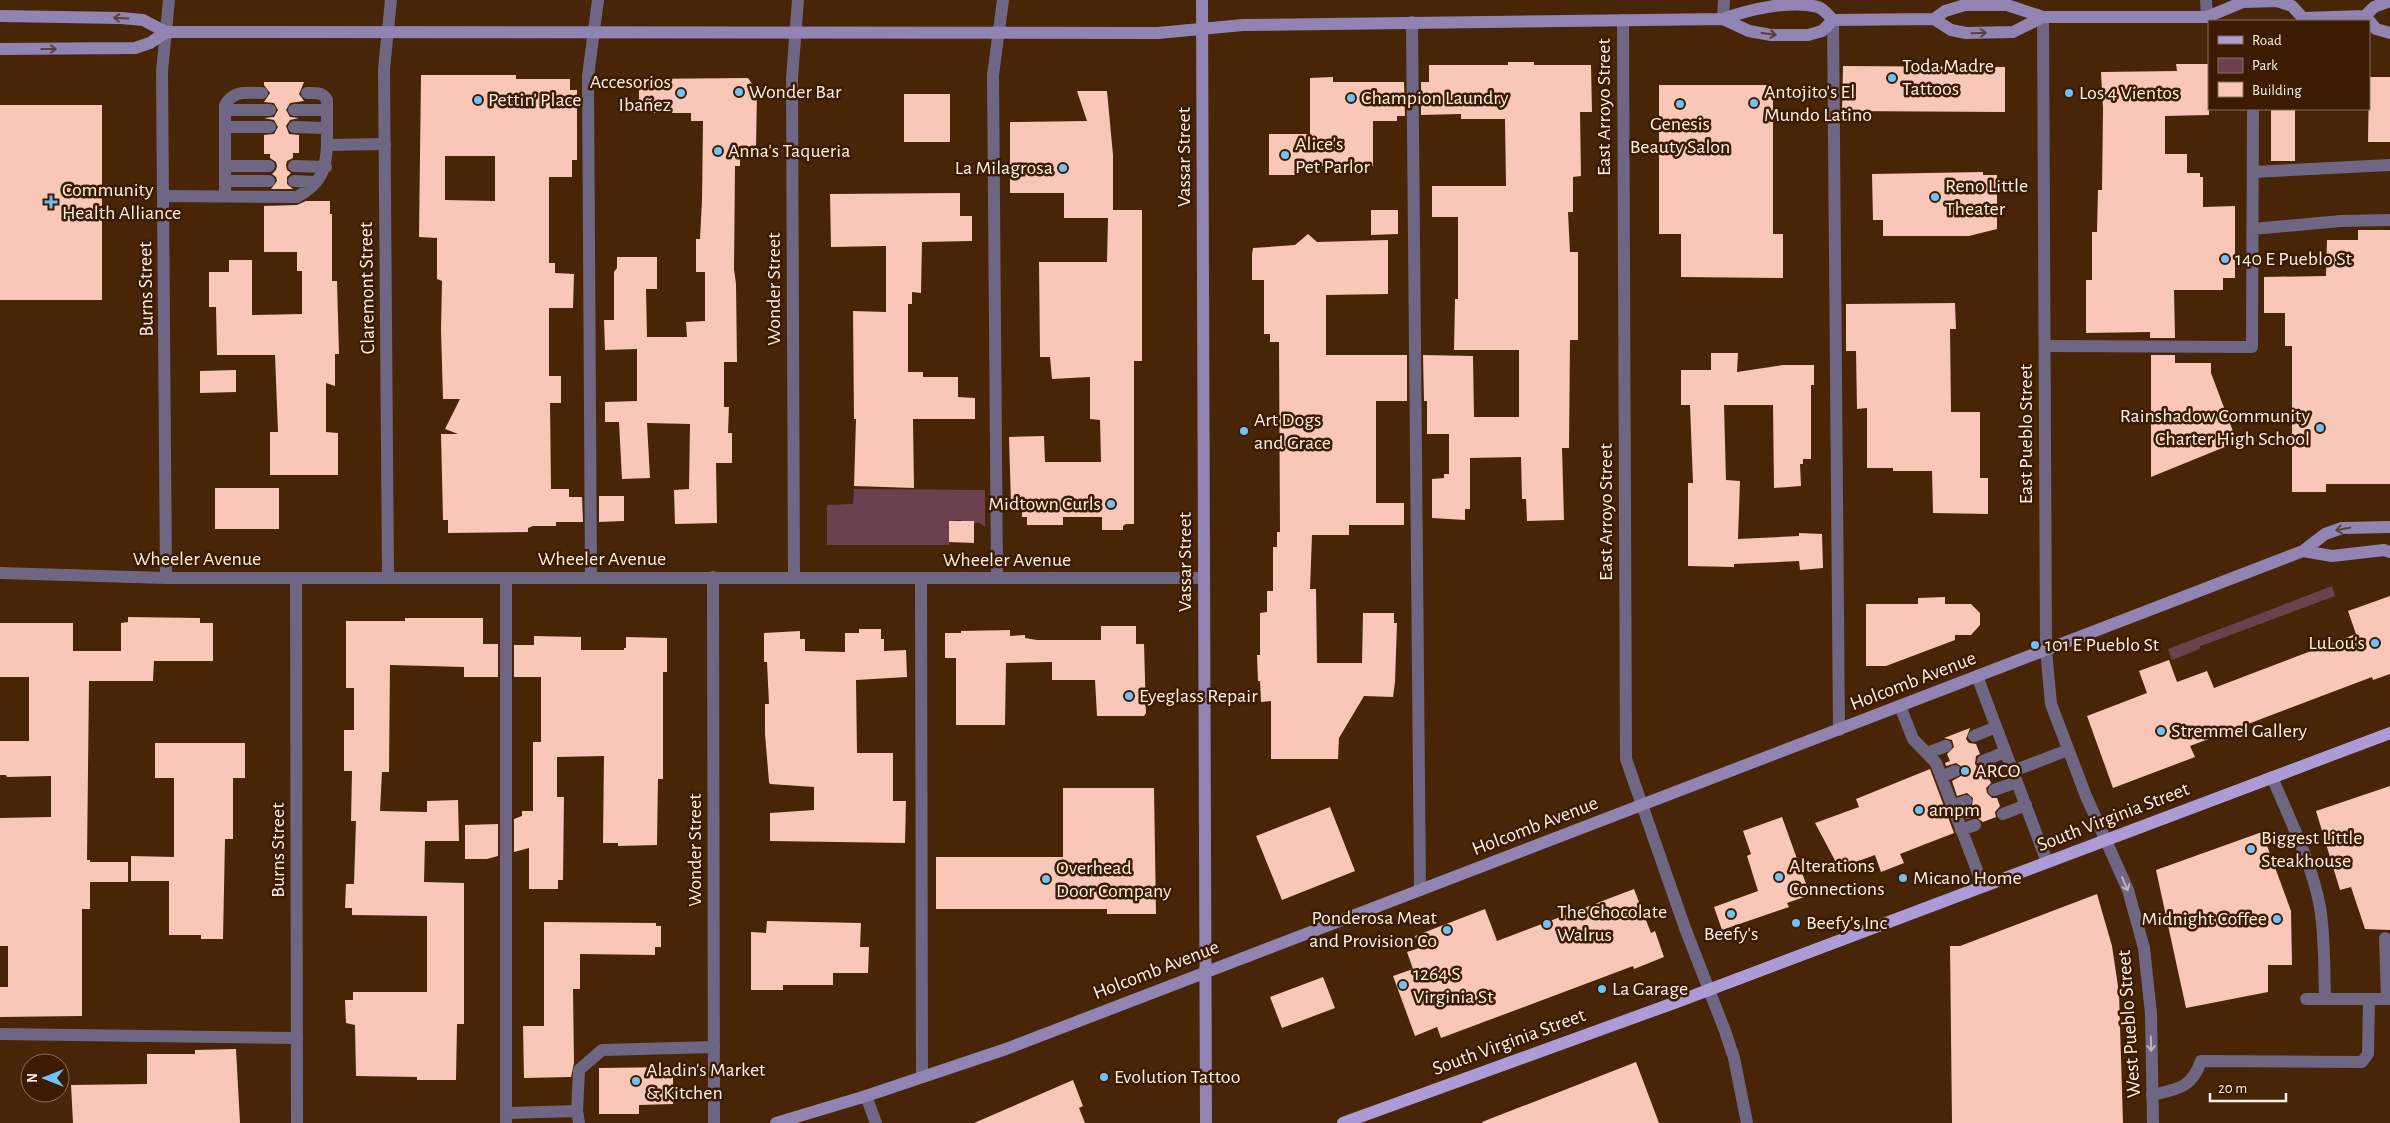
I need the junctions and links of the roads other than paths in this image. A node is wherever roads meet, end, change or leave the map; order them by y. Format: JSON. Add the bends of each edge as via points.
{"nodes":[{"id":1,"x":168,"y":0,"type":"edge"},
{"id":2,"x":391,"y":0,"type":"edge"},
{"id":3,"x":598,"y":0,"type":"edge"},
{"id":4,"x":798,"y":0,"type":"edge"},
{"id":5,"x":1003,"y":0,"type":"edge"},
{"id":6,"x":1202,"y":0,"type":"edge"},
{"id":7,"x":1724,"y":0,"type":"edge"},
{"id":8,"x":2206,"y":0,"type":"edge"},
{"id":9,"x":2390,"y":0,"type":"edge"},
{"id":10,"x":0,"y":16,"type":"edge"},
{"id":11,"x":2365,"y":16,"type":"junction"},
{"id":12,"x":2044,"y":17,"type":"junction"},
{"id":13,"x":1723,"y":19,"type":"junction"},
{"id":14,"x":1934,"y":19,"type":"junction"},
{"id":15,"x":2211,"y":19,"type":"edge"},
{"id":16,"x":2301,"y":19,"type":"edge"},
{"id":17,"x":1622,"y":20,"type":"junction"},
{"id":18,"x":1833,"y":20,"type":"junction"},
{"id":19,"x":2368,"y":20,"type":"edge"},
{"id":20,"x":1412,"y":22,"type":"junction"},
{"id":21,"x":2370,"y":22,"type":"edge"},
{"id":22,"x":1202,"y":29,"type":"junction"},
{"id":23,"x":796,"y":31,"type":"junction"},
{"id":24,"x":166,"y":32,"type":"junction"},
{"id":25,"x":388,"y":32,"type":"junction"},
{"id":26,"x":594,"y":32,"type":"junction"},
{"id":27,"x":1000,"y":32,"type":"junction"},
{"id":28,"x":2390,"y":33,"type":"edge"},
{"id":29,"x":0,"y":48,"type":"edge"},
{"id":30,"x":262,"y":93,"type":"dead end"},
{"id":31,"x":307,"y":93,"type":"dead end"},
{"id":32,"x":226,"y":110,"type":"junction"},
{"id":33,"x":270,"y":110,"type":"dead end"},
{"id":34,"x":294,"y":110,"type":"dead end"},
{"id":35,"x":327,"y":110,"type":"junction"},
{"id":36,"x":2253,"y":110,"type":"edge"},
{"id":37,"x":226,"y":127,"type":"junction"},
{"id":38,"x":270,"y":127,"type":"dead end"},
{"id":39,"x":294,"y":127,"type":"dead end"},
{"id":40,"x":327,"y":128,"type":"junction"},
{"id":41,"x":385,"y":144,"type":"junction"},
{"id":42,"x":327,"y":145,"type":"junction"},
{"id":43,"x":2390,"y":165,"type":"edge"},
{"id":44,"x":225,"y":166,"type":"junction"},
{"id":45,"x":269,"y":166,"type":"dead end"},
{"id":46,"x":294,"y":166,"type":"dead end"},
{"id":47,"x":326,"y":166,"type":"junction"},
{"id":48,"x":2253,"y":172,"type":"junction"},
{"id":49,"x":225,"y":181,"type":"junction"},
{"id":50,"x":269,"y":181,"type":"dead end"},
{"id":51,"x":294,"y":181,"type":"dead end"},
{"id":52,"x":315,"y":182,"type":"junction"},
{"id":53,"x":225,"y":195,"type":"junction"},
{"id":54,"x":163,"y":196,"type":"junction"},
{"id":55,"x":2390,"y":220,"type":"edge"},
{"id":56,"x":2253,"y":228,"type":"junction"},
{"id":57,"x":2045,"y":346,"type":"junction"},
{"id":58,"x":2390,"y":527,"type":"edge"},
{"id":59,"x":2303,"y":551,"type":"junction"},
{"id":60,"x":2390,"y":552,"type":"edge"},
{"id":61,"x":0,"y":573,"type":"edge"},
{"id":62,"x":388,"y":577,"type":"junction"},
{"id":63,"x":713,"y":577,"type":"junction"},
{"id":64,"x":166,"y":578,"type":"junction"},
{"id":65,"x":296,"y":578,"type":"junction"},
{"id":66,"x":506,"y":578,"type":"junction"},
{"id":67,"x":591,"y":578,"type":"junction"},
{"id":68,"x":794,"y":578,"type":"junction"},
{"id":69,"x":921,"y":578,"type":"junction"},
{"id":70,"x":997,"y":578,"type":"junction"},
{"id":71,"x":1204,"y":578,"type":"junction"},
{"id":72,"x":2046,"y":650,"type":"junction"},
{"id":73,"x":1977,"y":676,"type":"junction"},
{"id":74,"x":1900,"y":706,"type":"junction"},
{"id":75,"x":1996,"y":727,"type":"junction"},
{"id":76,"x":1838,"y":730,"type":"junction"},
{"id":77,"x":2390,"y":733,"type":"edge"},
{"id":78,"x":1974,"y":736,"type":"dead end"},
{"id":79,"x":1946,"y":746,"type":"dead end"},
{"id":80,"x":2068,"y":750,"type":"junction"},
{"id":81,"x":2005,"y":752,"type":"junction"},
{"id":82,"x":1928,"y":753,"type":"junction"},
{"id":83,"x":1983,"y":761,"type":"dead end"},
{"id":84,"x":1955,"y":771,"type":"dead end"},
{"id":85,"x":2015,"y":776,"type":"junction"},
{"id":86,"x":1941,"y":777,"type":"junction"},
{"id":87,"x":2272,"y":777,"type":"junction"},
{"id":88,"x":1994,"y":790,"type":"dead end"},
{"id":89,"x":1966,"y":801,"type":"dead end"},
{"id":90,"x":2026,"y":805,"type":"junction"},
{"id":91,"x":1642,"y":806,"type":"junction"},
{"id":92,"x":1952,"y":806,"type":"junction"},
{"id":93,"x":2003,"y":814,"type":"dead end"},
{"id":94,"x":1975,"y":824,"type":"dead end"},
{"id":95,"x":1961,"y":830,"type":"junction"},
{"id":96,"x":2107,"y":839,"type":"junction"},
{"id":97,"x":2047,"y":862,"type":"junction"},
{"id":98,"x":1983,"y":886,"type":"junction"},
{"id":99,"x":1420,"y":890,"type":"junction"},
{"id":100,"x":2385,"y":938,"type":"dead end"},
{"id":101,"x":1205,"y":972,"type":"junction"},
{"id":102,"x":1709,"y":989,"type":"junction"},
{"id":103,"x":2325,"y":998,"type":"junction"},
{"id":104,"x":2306,"y":999,"type":"dead end"},
{"id":105,"x":2369,"y":999,"type":"junction"},
{"id":106,"x":2388,"y":999,"type":"edge"},
{"id":107,"x":0,"y":1034,"type":"edge"},
{"id":108,"x":297,"y":1038,"type":"junction"},
{"id":109,"x":714,"y":1047,"type":"junction"},
{"id":110,"x":922,"y":1078,"type":"junction"},
{"id":111,"x":2152,"y":1095,"type":"junction"},
{"id":112,"x":866,"y":1096,"type":"junction"},
{"id":113,"x":578,"y":1117,"type":"edge"},
{"id":114,"x":506,"y":1118,"type":"edge"},
{"id":115,"x":296,"y":1123,"type":"edge"},
{"id":116,"x":714,"y":1123,"type":"edge"},
{"id":117,"x":776,"y":1123,"type":"edge"},
{"id":118,"x":876,"y":1123,"type":"edge"},
{"id":119,"x":1206,"y":1123,"type":"edge"},
{"id":120,"x":1343,"y":1123,"type":"edge"},
{"id":121,"x":1747,"y":1123,"type":"edge"},
{"id":122,"x":2153,"y":1123,"type":"edge"}],
"edges":[{"from":1,"to":24,"type":"street","name":"Burns Street"},
{"from":2,"to":25,"type":"street","name":"Claremont Street"},
{"from":3,"to":26,"type":"street"},
{"from":4,"to":23,"type":"street","name":"Wonder Street"},
{"from":5,"to":27,"type":"street"},
{"from":6,"to":22,"type":"street","name":"Vassar Street"},
{"from":7,"to":13,"type":"street"},
{"from":8,"to":15,"type":"street"},
{"from":9,"to":11,"type":"street","via":[[2374,7]]},
{"from":24,"to":10,"type":"street","one_way":true,"via":[[143,20]]},
{"from":11,"to":16,"type":"street"},
{"from":11,"to":19,"type":"street"},
{"from":12,"to":14,"type":"street","via":[[2007,4],[1990,4],[1965,5],[1945,11]]},
{"from":14,"to":12,"type":"street","one_way":true,"via":[[1951,30],[1966,33],[2013,32]]},
{"from":12,"to":15,"type":"street"},
{"from":12,"to":57,"type":"street","name":"East Pueblo Street"},
{"from":13,"to":17,"type":"street"},
{"from":13,"to":18,"type":"street","via":[[1768,5],[1808,5],[1820,8]]},
{"from":13,"to":18,"type":"street","one_way":true,"via":[[1749,31],[1771,35],[1808,35],[1822,31]]},
{"from":14,"to":18,"type":"street"},
{"from":15,"to":16,"type":"street","via":[[2243,2],[2277,1],[2292,6]]},
{"from":17,"to":20,"type":"street"},
{"from":17,"to":91,"type":"street","name":"East Arroyo Street","via":[[1626,759]]},
{"from":18,"to":76,"type":"street"},
{"from":20,"to":22,"type":"street","via":[[1243,25]]},
{"from":20,"to":99,"type":"street"},
{"from":21,"to":28,"type":"street","via":[[2376,29]]},
{"from":22,"to":27,"type":"street","via":[[1158,33]]},
{"from":22,"to":71,"type":"street","name":"Vassar Street"},
{"from":23,"to":26,"type":"street"},
{"from":23,"to":27,"type":"street"},
{"from":23,"to":68,"type":"street","name":"Wonder Street","via":[[792,78]]},
{"from":24,"to":25,"type":"street"},
{"from":29,"to":24,"type":"street","one_way":true,"via":[[135,48]]},
{"from":24,"to":54,"type":"street","name":"Burns Street","via":[[162,71]]},
{"from":25,"to":26,"type":"street"},
{"from":25,"to":41,"type":"street","name":"Claremont Street","via":[[384,69]]},
{"from":26,"to":67,"type":"street","via":[[588,76]]},
{"from":27,"to":70,"type":"street","via":[[993,75]]},
{"from":30,"to":32,"type":"street","via":[[236,93],[229,97]]},
{"from":31,"to":35,"type":"street","via":[[325,95]]},
{"from":32,"to":33,"type":"street"},
{"from":32,"to":37,"type":"street"},
{"from":34,"to":35,"type":"street"},
{"from":35,"to":40,"type":"street"},
{"from":36,"to":48,"type":"street"},
{"from":37,"to":38,"type":"street"},
{"from":37,"to":44,"type":"street"},
{"from":39,"to":40,"type":"street"},
{"from":40,"to":42,"type":"street"},
{"from":41,"to":42,"type":"street"},
{"from":41,"to":62,"type":"street","name":"Claremont Street"},
{"from":42,"to":47,"type":"street"},
{"from":43,"to":48,"type":"street"},
{"from":44,"to":45,"type":"street"},
{"from":44,"to":49,"type":"street"},
{"from":46,"to":47,"type":"street"},
{"from":47,"to":52,"type":"street"},
{"from":48,"to":56,"type":"street"},
{"from":49,"to":50,"type":"street"},
{"from":49,"to":53,"type":"street"},
{"from":51,"to":52,"type":"street"},
{"from":52,"to":53,"type":"street","via":[[306,192],[291,198]]},
{"from":53,"to":54,"type":"street"},
{"from":54,"to":64,"type":"street","name":"Burns Street"},
{"from":55,"to":56,"type":"street"},
{"from":56,"to":57,"type":"street","via":[[2252,347]]},
{"from":57,"to":72,"type":"street","name":"East Pueblo Street"},
{"from":58,"to":59,"type":"street","name":"Holcomb Avenue","one_way":true,"via":[[2342,528],[2325,534]]},
{"from":59,"to":60,"type":"street","via":[[2332,556]]},
{"from":59,"to":72,"type":"street","name":"Holcomb Avenue"},
{"from":61,"to":64,"type":"street","name":"Wheeler Avenue"},
{"from":62,"to":65,"type":"street","name":"Wheeler Avenue"},
{"from":62,"to":66,"type":"street","name":"Wheeler Avenue"},
{"from":63,"to":67,"type":"street","name":"Wheeler Avenue"},
{"from":63,"to":68,"type":"street","name":"Wheeler Avenue"},
{"from":63,"to":109,"type":"street","name":"Wonder Street"},
{"from":64,"to":65,"type":"street","name":"Wheeler Avenue"},
{"from":65,"to":108,"type":"street","name":"Burns Street"},
{"from":66,"to":67,"type":"street","name":"Wheeler Avenue"},
{"from":66,"to":114,"type":"street"},
{"from":68,"to":69,"type":"street","name":"Wheeler Avenue"},
{"from":69,"to":70,"type":"street","name":"Wheeler Avenue"},
{"from":69,"to":110,"type":"street"},
{"from":70,"to":71,"type":"street","name":"Wheeler Avenue"},
{"from":71,"to":101,"type":"street","name":"Vassar Street"},
{"from":72,"to":73,"type":"street","name":"Holcomb Avenue"},
{"from":72,"to":80,"type":"street","name":"East Pueblo Street","via":[[2051,704]]},
{"from":73,"to":74,"type":"street","name":"Holcomb Avenue"},
{"from":73,"to":75,"type":"street"},
{"from":74,"to":76,"type":"street","name":"Holcomb Avenue"},
{"from":74,"to":82,"type":"street","via":[[1913,739]]},
{"from":75,"to":78,"type":"street"},
{"from":75,"to":81,"type":"street"},
{"from":76,"to":91,"type":"street","name":"Holcomb Avenue"},
{"from":77,"to":87,"type":"main road","name":"South Virginia Street"},
{"from":79,"to":82,"type":"street"},
{"from":80,"to":85,"type":"street"},
{"from":80,"to":96,"type":"street","name":"East Pueblo Street"},
{"from":81,"to":83,"type":"street"},
{"from":81,"to":85,"type":"street"},
{"from":82,"to":86,"type":"street"},
{"from":84,"to":86,"type":"street"},
{"from":85,"to":88,"type":"street"},
{"from":85,"to":90,"type":"street"},
{"from":86,"to":92,"type":"street"},
{"from":87,"to":96,"type":"main road","name":"South Virginia Street"},
{"from":87,"to":103,"type":"street","via":[[2303,852],[2320,906]]},
{"from":89,"to":92,"type":"street"},
{"from":90,"to":93,"type":"street"},
{"from":90,"to":97,"type":"street"},
{"from":91,"to":99,"type":"street","name":"Holcomb Avenue"},
{"from":91,"to":102,"type":"street","name":"East Arroyo Street"},
{"from":92,"to":95,"type":"street"},
{"from":94,"to":95,"type":"street"},
{"from":95,"to":98,"type":"street"},
{"from":96,"to":97,"type":"main road","name":"South Virginia Street"},
{"from":96,"to":111,"type":"street","name":"West Pueblo Street","one_way":true,"via":[[2128,890],[2144,948],[2150,1006]]},
{"from":97,"to":98,"type":"main road","name":"South Virginia Street"},
{"from":98,"to":102,"type":"main road","name":"South Virginia Street"},
{"from":99,"to":101,"type":"street","name":"Holcomb Avenue"},
{"from":100,"to":106,"type":"street"},
{"from":101,"to":110,"type":"street","name":"Holcomb Avenue"},
{"from":101,"to":119,"type":"street","name":"Vassar Street"},
{"from":102,"to":120,"type":"main road","name":"South Virginia Street"},
{"from":102,"to":121,"type":"street","name":"East Arroyo Street","via":[[1734,1058]]},
{"from":103,"to":104,"type":"street"},
{"from":103,"to":105,"type":"street"},
{"from":105,"to":106,"type":"street"},
{"from":105,"to":111,"type":"street","via":[[2368,1054],[2362,1062],[2202,1061],[2196,1076],[2181,1089]]},
{"from":107,"to":108,"type":"street"},
{"from":108,"to":115,"type":"street","name":"Burns Street"},
{"from":109,"to":113,"type":"street","via":[[602,1050],[579,1070]]},
{"from":109,"to":116,"type":"street","name":"Wonder Street"},
{"from":110,"to":112,"type":"street","name":"Holcomb Avenue"},
{"from":111,"to":122,"type":"street","name":"West Pueblo Street"},
{"from":112,"to":117,"type":"street","name":"Holcomb Avenue"},
{"from":112,"to":118,"type":"street"},
{"from":113,"to":114,"type":"street"}]}
